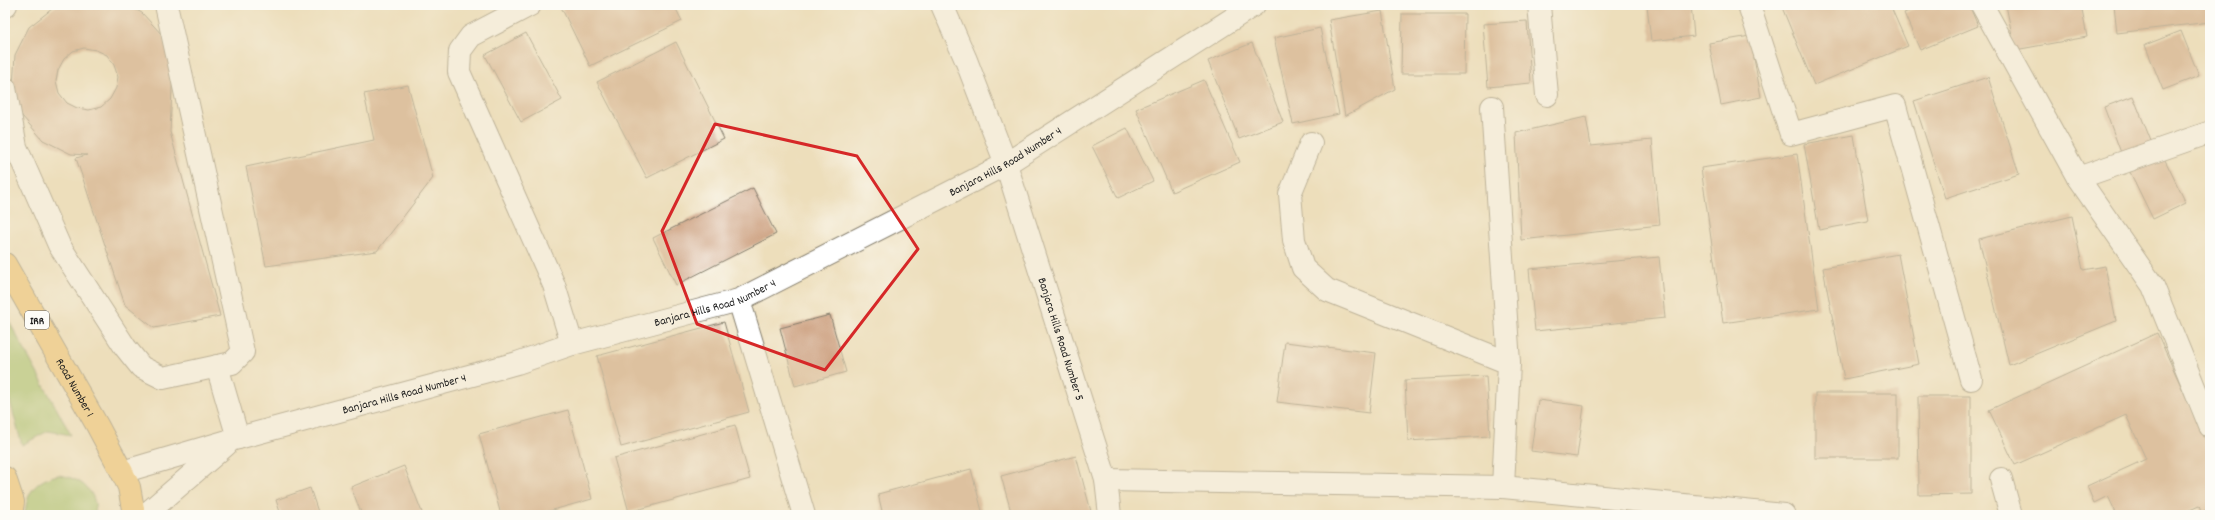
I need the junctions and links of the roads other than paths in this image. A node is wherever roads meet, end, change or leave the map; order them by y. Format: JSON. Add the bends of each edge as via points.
{"nodes":[{"id":1,"x":166,"y":5,"type":"edge"},
{"id":2,"x":530,"y":5,"type":"edge"},
{"id":3,"x":942,"y":5,"type":"edge"},
{"id":4,"x":1254,"y":5,"type":"edge"},
{"id":5,"x":1539,"y":5,"type":"edge"},
{"id":6,"x":1749,"y":5,"type":"edge"},
{"id":7,"x":1982,"y":5,"type":"edge"},
{"id":8,"x":5,"y":88,"type":"edge"},
{"id":9,"x":1547,"y":95,"type":"dead end"},
{"id":10,"x":1492,"y":107,"type":"dead end"},
{"id":11,"x":2208,"y":133,"type":"dead end"},
{"id":12,"x":1311,"y":143,"type":"dead end"},
{"id":13,"x":1006,"y":164,"type":"junction"},
{"id":14,"x":2078,"y":178,"type":"junction"},
{"id":15,"x":5,"y":264,"type":"edge"},
{"id":16,"x":739,"y":300,"type":"junction"},
{"id":17,"x":572,"y":344,"type":"junction"},
{"id":18,"x":1509,"y":363,"type":"junction"},
{"id":19,"x":225,"y":364,"type":"junction"},
{"id":20,"x":1971,"y":379,"type":"dead end"},
{"id":21,"x":2210,"y":426,"type":"edge"},
{"id":22,"x":239,"y":438,"type":"junction"},
{"id":23,"x":122,"y":472,"type":"junction"},
{"id":24,"x":5,"y":478,"type":"edge"},
{"id":25,"x":2001,"y":479,"type":"dead end"},
{"id":26,"x":1106,"y":480,"type":"junction"},
{"id":27,"x":1503,"y":487,"type":"junction"},
{"id":28,"x":11,"y":515,"type":"edge"},
{"id":29,"x":132,"y":515,"type":"edge"},
{"id":30,"x":145,"y":515,"type":"edge"},
{"id":31,"x":804,"y":515,"type":"edge"},
{"id":32,"x":1110,"y":515,"type":"edge"},
{"id":33,"x":1784,"y":515,"type":"edge"},
{"id":34,"x":2011,"y":515,"type":"edge"}],
"edges":[{"from":1,"to":19,"type":"street","via":[[243,352]]},
{"from":2,"to":17,"type":"street","via":[[471,36],[460,51],[459,72],[554,285]]},
{"from":3,"to":13,"type":"street","name":"Banjara Hills Road Number 5"},
{"from":4,"to":13,"type":"street","name":"Banjara Hills Road Number 4"},
{"from":5,"to":9,"type":"street"},
{"from":6,"to":20,"type":"street","via":[[1791,134],[1895,106]]},
{"from":7,"to":14,"type":"street"},
{"from":8,"to":19,"type":"street","via":[[16,147],[59,246],[125,347],[141,367],[163,378]]},
{"from":10,"to":18,"type":"street"},
{"from":11,"to":14,"type":"street"},
{"from":12,"to":18,"type":"street","via":[[1290,194],[1294,240],[1303,268],[1327,290]]},
{"from":13,"to":16,"type":"street","name":"Banjara Hills Road Number 4"},
{"from":13,"to":26,"type":"street","name":"Banjara Hills Road Number 5"},
{"from":14,"to":21,"type":"street","via":[[2153,286]]},
{"from":15,"to":23,"type":"main road","name":"Road Number 1","number":"IRR"},
{"from":16,"to":17,"type":"street","name":"Banjara Hills Road Number 4"},
{"from":16,"to":31,"type":"street"},
{"from":17,"to":22,"type":"street","name":"Banjara Hills Road Number 4","via":[[517,363]]},
{"from":18,"to":27,"type":"street"},
{"from":19,"to":22,"type":"street"},
{"from":22,"to":23,"type":"street"},
{"from":22,"to":30,"type":"street","name":"Banjara Hills Road Number 4"},
{"from":23,"to":29,"type":"main road","name":"Road Number 1","number":"IRR","via":[[129,487]]},
{"from":24,"to":28,"type":"main road","via":[[13,502]]},
{"from":25,"to":34,"type":"street"},
{"from":26,"to":27,"type":"street"},
{"from":26,"to":32,"type":"street","name":"Banjara Hills Road Number 5"},
{"from":27,"to":33,"type":"street"}]}
